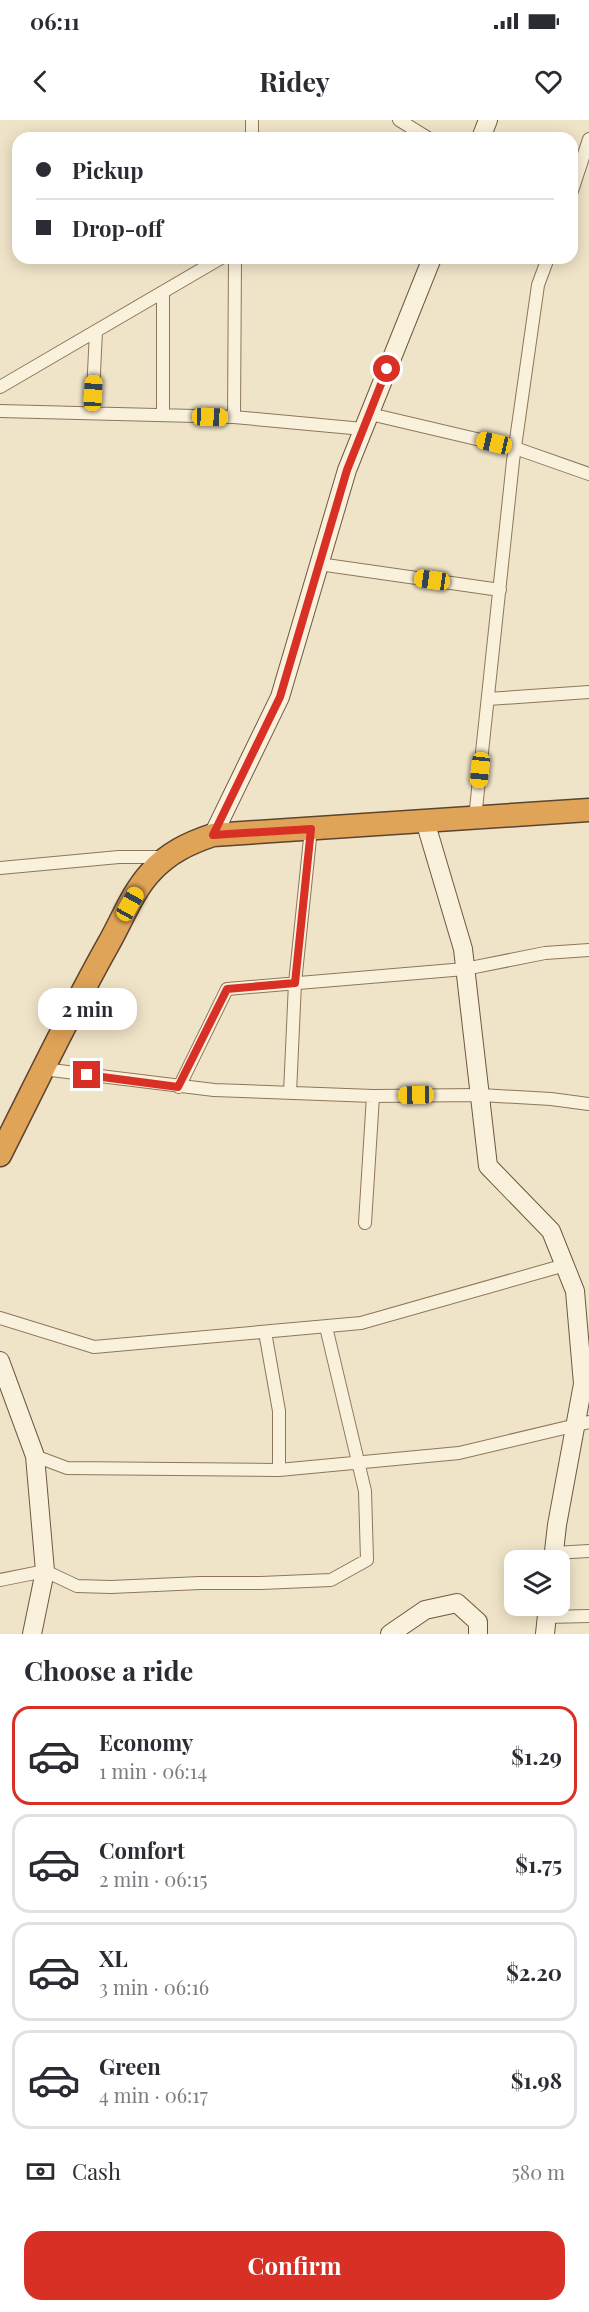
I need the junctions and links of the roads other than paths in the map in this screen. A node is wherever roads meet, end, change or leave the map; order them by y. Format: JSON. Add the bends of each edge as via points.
{"nodes":[{"id":1,"x":399,"y":120,"type":"edge"},
{"id":2,"x":418,"y":132,"type":"edge"},
{"id":3,"x":589,"y":139,"type":"edge"},
{"id":4,"x":581,"y":159,"type":"edge"},
{"id":5,"x":211,"y":264,"type":"edge"},
{"id":6,"x":235,"y":264,"type":"edge"},
{"id":7,"x":430,"y":264,"type":"edge"},
{"id":8,"x":546,"y":264,"type":"edge"},
{"id":9,"x":163,"y":292,"type":"junction"},
{"id":10,"x":96,"y":331,"type":"junction"},
{"id":11,"x":0,"y":387,"type":"edge"},
{"id":12,"x":0,"y":411,"type":"edge"},
{"id":13,"x":92,"y":413,"type":"junction"},
{"id":14,"x":163,"y":415,"type":"junction"},
{"id":15,"x":234,"y":417,"type":"junction"},
{"id":16,"x":366,"y":422,"type":"junction"},
{"id":17,"x":515,"y":448,"type":"junction"},
{"id":18,"x":589,"y":474,"type":"edge"},
{"id":19,"x":319,"y":564,"type":"junction"},
{"id":20,"x":500,"y":590,"type":"junction"},
{"id":21,"x":589,"y":693,"type":"edge"},
{"id":22,"x":488,"y":699,"type":"junction"},
{"id":23,"x":589,"y":810,"type":"edge"},
{"id":24,"x":475,"y":818,"type":"junction"},
{"id":25,"x":425,"y":821,"type":"junction"},
{"id":26,"x":311,"y":829,"type":"junction"},
{"id":27,"x":213,"y":835,"type":"junction"},
{"id":28,"x":167,"y":857,"type":"junction"},
{"id":29,"x":0,"y":868,"type":"edge"},
{"id":30,"x":589,"y":950,"type":"edge"},
{"id":31,"x":465,"y":969,"type":"junction"},
{"id":32,"x":295,"y":983,"type":"junction"},
{"id":33,"x":43,"y":1069,"type":"junction"},
{"id":34,"x":178,"y":1087,"type":"junction"},
{"id":35,"x":290,"y":1093,"type":"junction"},
{"id":36,"x":480,"y":1095,"type":"junction"},
{"id":37,"x":373,"y":1096,"type":"junction"},
{"id":38,"x":589,"y":1104,"type":"edge"},
{"id":39,"x":8,"y":1123,"type":"edge"},
{"id":40,"x":0,"y":1155,"type":"edge"},
{"id":41,"x":365,"y":1223,"type":"dead end"},
{"id":42,"x":565,"y":1265,"type":"junction"},
{"id":43,"x":0,"y":1318,"type":"edge"},
{"id":44,"x":326,"y":1327,"type":"junction"},
{"id":45,"x":266,"y":1332,"type":"junction"},
{"id":46,"x":0,"y":1361,"type":"edge"},
{"id":47,"x":582,"y":1423,"type":"edge"},
{"id":48,"x":35,"y":1456,"type":"junction"},
{"id":49,"x":358,"y":1462,"type":"junction"},
{"id":50,"x":279,"y":1470,"type":"junction"},
{"id":51,"x":554,"y":1550,"type":"edge"},
{"id":52,"x":589,"y":1551,"type":"edge"},
{"id":53,"x":570,"y":1554,"type":"edge"},
{"id":54,"x":45,"y":1571,"type":"junction"},
{"id":55,"x":0,"y":1580,"type":"edge"},
{"id":56,"x":589,"y":1616,"type":"edge"},
{"id":57,"x":547,"y":1618,"type":"edge"},
{"id":58,"x":32,"y":1634,"type":"edge"},
{"id":59,"x":390,"y":1634,"type":"edge"},
{"id":60,"x":478,"y":1634,"type":"edge"}],
"edges":[{"from":1,"to":2,"type":"street"},
{"from":3,"to":4,"type":"street"},
{"from":5,"to":9,"type":"street"},
{"from":6,"to":15,"type":"street"},
{"from":7,"to":16,"type":"street"},
{"from":8,"to":17,"type":"street","via":[[538,285]]},
{"from":9,"to":10,"type":"street"},
{"from":9,"to":14,"type":"street"},
{"from":10,"to":11,"type":"street"},
{"from":10,"to":13,"type":"street"},
{"from":12,"to":13,"type":"street"},
{"from":13,"to":14,"type":"street"},
{"from":14,"to":15,"type":"street"},
{"from":15,"to":16,"type":"street"},
{"from":16,"to":17,"type":"street"},
{"from":16,"to":19,"type":"street"},
{"from":17,"to":18,"type":"street"},
{"from":17,"to":20,"type":"street"},
{"from":19,"to":20,"type":"street"},
{"from":19,"to":27,"type":"street","via":[[280,697]]},
{"from":20,"to":22,"type":"street"},
{"from":21,"to":22,"type":"street"},
{"from":22,"to":24,"type":"street"},
{"from":23,"to":24,"type":"highway"},
{"from":24,"to":25,"type":"highway"},
{"from":25,"to":26,"type":"highway"},
{"from":25,"to":31,"type":"street","via":[[463,949]]},
{"from":26,"to":27,"type":"highway"},
{"from":26,"to":32,"type":"street"},
{"from":27,"to":28,"type":"highway","via":[[189,843]]},
{"from":28,"to":29,"type":"street","via":[[119,857]]},
{"from":28,"to":33,"type":"highway","via":[[141,885]]},
{"from":30,"to":31,"type":"street","via":[[545,952]]},
{"from":31,"to":32,"type":"street"},
{"from":31,"to":36,"type":"street"},
{"from":32,"to":34,"type":"street","via":[[227,989]]},
{"from":32,"to":35,"type":"street"},
{"from":33,"to":34,"type":"street"},
{"from":33,"to":39,"type":"highway"},
{"from":34,"to":35,"type":"street"},
{"from":35,"to":37,"type":"street"},
{"from":36,"to":37,"type":"street"},
{"from":36,"to":38,"type":"street"},
{"from":36,"to":42,"type":"street","via":[[488,1166],[551,1231]]},
{"from":37,"to":41,"type":"street"},
{"from":39,"to":40,"type":"highway"},
{"from":42,"to":44,"type":"street","via":[[361,1323]]},
{"from":42,"to":47,"type":"street","via":[[575,1291]]},
{"from":43,"to":45,"type":"street","via":[[93,1347]]},
{"from":44,"to":45,"type":"street"},
{"from":44,"to":49,"type":"street"},
{"from":45,"to":50,"type":"street","via":[[279,1411]]},
{"from":46,"to":48,"type":"street"},
{"from":47,"to":49,"type":"street","via":[[459,1453]]},
{"from":47,"to":51,"type":"street"},
{"from":48,"to":50,"type":"street","via":[[67,1468]]},
{"from":48,"to":54,"type":"street"},
{"from":49,"to":50,"type":"street"},
{"from":49,"to":54,"type":"street","via":[[365,1491],[368,1560],[331,1580],[77,1586]]},
{"from":52,"to":53,"type":"street"},
{"from":54,"to":55,"type":"street"},
{"from":54,"to":58,"type":"street"},
{"from":56,"to":57,"type":"street"},
{"from":59,"to":60,"type":"street","via":[[425,1610],[457,1603],[478,1622]]}]}
